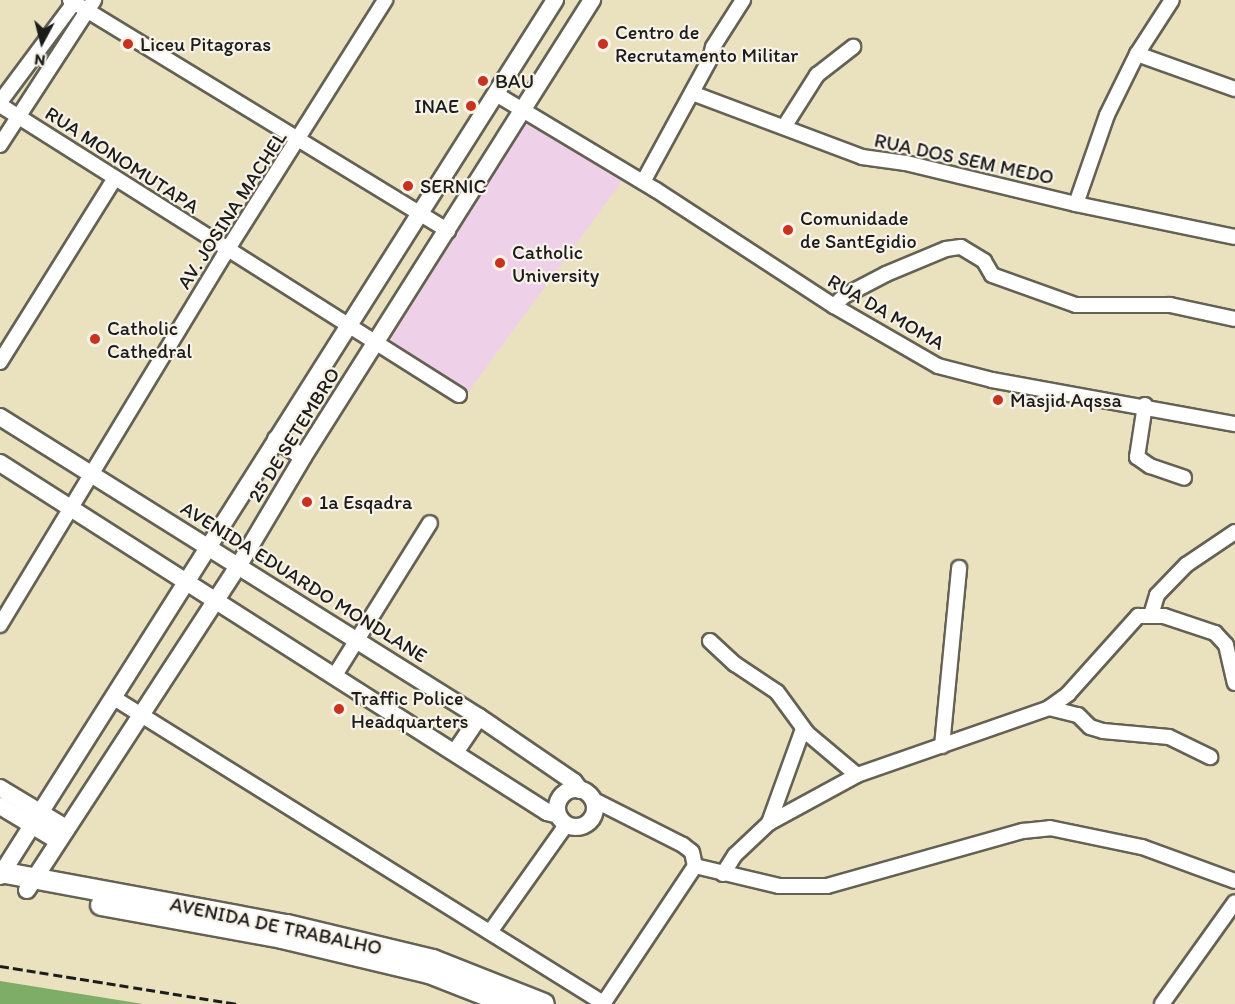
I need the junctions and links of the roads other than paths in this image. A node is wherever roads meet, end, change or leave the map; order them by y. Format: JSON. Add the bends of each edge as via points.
{"nodes":[{"id":1,"x":385,"y":0,"type":"edge"},
{"id":2,"x":555,"y":0,"type":"edge"},
{"id":3,"x":592,"y":0,"type":"edge"},
{"id":4,"x":743,"y":0,"type":"edge"},
{"id":5,"x":753,"y":0,"type":"edge"},
{"id":6,"x":1172,"y":0,"type":"edge"},
{"id":7,"x":74,"y":1,"type":"edge"},
{"id":8,"x":90,"y":6,"type":"edge"},
{"id":9,"x":733,"y":24,"type":"junction"},
{"id":10,"x":853,"y":47,"type":"dead end"},
{"id":11,"x":1137,"y":54,"type":"junction"},
{"id":12,"x":1235,"y":89,"type":"edge"},
{"id":13,"x":692,"y":93,"type":"junction"},
{"id":14,"x":496,"y":94,"type":"junction"},
{"id":15,"x":0,"y":104,"type":"edge"},
{"id":16,"x":524,"y":110,"type":"junction"},
{"id":17,"x":20,"y":118,"type":"junction"},
{"id":18,"x":784,"y":127,"type":"junction"},
{"id":19,"x":300,"y":141,"type":"junction"},
{"id":20,"x":0,"y":145,"type":"edge"},
{"id":21,"x":115,"y":178,"type":"junction"},
{"id":22,"x":643,"y":182,"type":"junction"},
{"id":23,"x":1076,"y":204,"type":"junction"},
{"id":24,"x":420,"y":214,"type":"junction"},
{"id":25,"x":448,"y":231,"type":"junction"},
{"id":26,"x":1235,"y":237,"type":"edge"},
{"id":27,"x":227,"y":250,"type":"junction"},
{"id":28,"x":834,"y":306,"type":"junction"},
{"id":29,"x":1235,"y":319,"type":"edge"},
{"id":30,"x":348,"y":325,"type":"junction"},
{"id":31,"x":376,"y":344,"type":"junction"},
{"id":32,"x":0,"y":362,"type":"edge"},
{"id":33,"x":459,"y":395,"type":"dead end"},
{"id":34,"x":1144,"y":405,"type":"junction"},
{"id":35,"x":0,"y":417,"type":"edge"},
{"id":36,"x":1235,"y":424,"type":"edge"},
{"id":37,"x":276,"y":439,"type":"junction"},
{"id":38,"x":303,"y":457,"type":"junction"},
{"id":39,"x":0,"y":463,"type":"edge"},
{"id":40,"x":90,"y":474,"type":"junction"},
{"id":41,"x":1184,"y":478,"type":"dead end"},
{"id":42,"x":70,"y":508,"type":"junction"},
{"id":43,"x":430,"y":523,"type":"dead end"},
{"id":44,"x":1235,"y":532,"type":"edge"},
{"id":45,"x":206,"y":545,"type":"junction"},
{"id":46,"x":239,"y":565,"type":"junction"},
{"id":47,"x":959,"y":568,"type":"dead end"},
{"id":48,"x":185,"y":581,"type":"junction"},
{"id":49,"x":216,"y":600,"type":"junction"},
{"id":50,"x":1151,"y":615,"type":"junction"},
{"id":51,"x":0,"y":625,"type":"edge"},
{"id":52,"x":357,"y":639,"type":"junction"},
{"id":53,"x":710,"y":641,"type":"dead end"},
{"id":54,"x":335,"y":675,"type":"junction"},
{"id":55,"x":1235,"y":683,"type":"edge"},
{"id":56,"x":114,"y":698,"type":"junction"},
{"id":57,"x":1049,"y":708,"type":"junction"},
{"id":58,"x":139,"y":714,"type":"junction"},
{"id":59,"x":478,"y":717,"type":"junction"},
{"id":60,"x":803,"y":729,"type":"junction"},
{"id":61,"x":942,"y":746,"type":"junction"},
{"id":62,"x":456,"y":751,"type":"junction"},
{"id":63,"x":1210,"y":757,"type":"dead end"},
{"id":64,"x":857,"y":774,"type":"junction"},
{"id":65,"x":0,"y":788,"type":"edge"},
{"id":66,"x":586,"y":794,"type":"junction"},
{"id":67,"x":0,"y":806,"type":"edge"},
{"id":68,"x":36,"y":819,"type":"junction"},
{"id":69,"x":562,"y":820,"type":"junction"},
{"id":70,"x":769,"y":822,"type":"junction"},
{"id":71,"x":62,"y":834,"type":"junction"},
{"id":72,"x":695,"y":866,"type":"junction"},
{"id":73,"x":723,"y":874,"type":"junction"},
{"id":74,"x":0,"y":877,"type":"edge"},
{"id":75,"x":1235,"y":881,"type":"edge"},
{"id":76,"x":31,"y":884,"type":"junction"},
{"id":77,"x":1235,"y":902,"type":"edge"},
{"id":78,"x":490,"y":932,"type":"junction"},
{"id":79,"x":431,"y":966,"type":"junction"},
{"id":80,"x":603,"y":1003,"type":"edge"},
{"id":81,"x":508,"y":1004,"type":"edge"},
{"id":82,"x":544,"y":1004,"type":"edge"},
{"id":83,"x":1162,"y":1004,"type":"edge"}],
"edges":[{"from":1,"to":19,"type":"street","name":"AV. JOSINA MACHEL"},
{"from":2,"to":14,"type":"main road","name":"25 DE SETEMBRO"},
{"from":3,"to":16,"type":"main road","name":"25 DE SETEMBRO"},
{"from":4,"to":9,"type":"street"},
{"from":5,"to":9,"type":"street"},
{"from":6,"to":11,"type":"street"},
{"from":7,"to":8,"type":"street"},
{"from":7,"to":15,"type":"street"},
{"from":8,"to":17,"type":"street"},
{"from":8,"to":19,"type":"street"},
{"from":9,"to":13,"type":"street","via":[[720,52],[710,59]]},
{"from":10,"to":18,"type":"street","via":[[817,75]]},
{"from":11,"to":12,"type":"street"},
{"from":11,"to":23,"type":"street","via":[[1107,115]]},
{"from":13,"to":18,"type":"street","name":"RUA DOS SEM MEDO"},
{"from":13,"to":22,"type":"street"},
{"from":14,"to":16,"type":"street","name":"RUA DA MOMA"},
{"from":14,"to":24,"type":"main road","name":"25 DE SETEMBRO"},
{"from":15,"to":17,"type":"street","name":"RUA MONOMUTAPA"},
{"from":16,"to":22,"type":"street","name":"RUA DA MOMA"},
{"from":16,"to":25,"type":"main road","name":"25 DE SETEMBRO"},
{"from":17,"to":20,"type":"street"},
{"from":17,"to":21,"type":"street","name":"RUA MONOMUTAPA"},
{"from":18,"to":23,"type":"street","name":"RUA DOS SEM MEDO","via":[[862,157],[906,163]]},
{"from":19,"to":24,"type":"street"},
{"from":19,"to":27,"type":"street","name":"AV. JOSINA MACHEL"},
{"from":21,"to":27,"type":"street","name":"RUA MONOMUTAPA"},
{"from":21,"to":32,"type":"street"},
{"from":22,"to":28,"type":"street","name":"RUA DA MOMA"},
{"from":23,"to":26,"type":"street","name":"RUA DOS SEM MEDO"},
{"from":24,"to":25,"type":"street"},
{"from":24,"to":30,"type":"main road","name":"25 DE SETEMBRO"},
{"from":25,"to":31,"type":"main road","name":"25 DE SETEMBRO"},
{"from":27,"to":30,"type":"street","name":"RUA MONOMUTAPA"},
{"from":27,"to":40,"type":"street","name":"AV. JOSINA MACHEL"},
{"from":28,"to":29,"type":"street","via":[[844,296],[886,274],[946,249],[961,247],[984,261],[992,275],[1076,306],[1170,305]]},
{"from":28,"to":34,"type":"street","name":"RUA DA MOMA","via":[[938,366],[992,380]]},
{"from":30,"to":31,"type":"street","name":"RUA MONOMUTAPA"},
{"from":30,"to":37,"type":"main road","name":"25 DE SETEMBRO"},
{"from":31,"to":33,"type":"street","name":"RUA MONOMUTAPA"},
{"from":31,"to":38,"type":"main road","name":"25 DE SETEMBRO"},
{"from":34,"to":36,"type":"street","name":"RUA DA MOMA"},
{"from":34,"to":41,"type":"street","via":[[1137,457]]},
{"from":35,"to":40,"type":"main road","name":"AVENIDA EDUARDO MONDLANE"},
{"from":37,"to":38,"type":"main road"},
{"from":37,"to":45,"type":"main road","name":"25 DE SETEMBRO"},
{"from":38,"to":46,"type":"main road","name":"25 DE SETEMBRO"},
{"from":39,"to":42,"type":"main road"},
{"from":40,"to":42,"type":"street","name":"AV. JOSINA MACHEL"},
{"from":40,"to":45,"type":"main road","name":"AVENIDA EDUARDO MONDLANE"},
{"from":42,"to":48,"type":"main road"},
{"from":42,"to":51,"type":"street","name":"AV. JOSINA MACHEL"},
{"from":43,"to":52,"type":"street"},
{"from":44,"to":50,"type":"street","via":[[1186,565],[1157,595]]},
{"from":45,"to":46,"type":"main road","name":"AVENIDA EDUARDO MONDLANE"},
{"from":45,"to":48,"type":"main road","name":"25 DE SETEMBRO"},
{"from":46,"to":49,"type":"main road","name":"25 DE SETEMBRO"},
{"from":46,"to":52,"type":"main road","name":"AVENIDA EDUARDO MONDLANE"},
{"from":47,"to":61,"type":"street"},
{"from":48,"to":49,"type":"main road"},
{"from":48,"to":56,"type":"main road","name":"25 DE SETEMBRO"},
{"from":49,"to":54,"type":"main road"},
{"from":49,"to":58,"type":"main road","name":"25 DE SETEMBRO"},
{"from":50,"to":55,"type":"street","via":[[1215,633],[1226,645]]},
{"from":50,"to":57,"type":"street","via":[[1138,616],[1129,623],[1093,669]]},
{"from":52,"to":54,"type":"street"},
{"from":52,"to":59,"type":"main road","name":"AVENIDA EDUARDO MONDLANE"},
{"from":53,"to":60,"type":"street","via":[[735,664],[777,692]]},
{"from":54,"to":62,"type":"main road"},
{"from":56,"to":58,"type":"street"},
{"from":56,"to":68,"type":"main road","name":"25 DE SETEMBRO"},
{"from":57,"to":61,"type":"street"},
{"from":57,"to":63,"type":"street","via":[[1078,715],[1090,727],[1103,731],[1169,737]]},
{"from":58,"to":71,"type":"main road","name":"25 DE SETEMBRO"},
{"from":58,"to":78,"type":"street"},
{"from":59,"to":62,"type":"main road"},
{"from":59,"to":66,"type":"main road","name":"AVENIDA EDUARDO MONDLANE"},
{"from":60,"to":64,"type":"street"},
{"from":60,"to":70,"type":"street"},
{"from":61,"to":64,"type":"street"},
{"from":62,"to":69,"type":"main road"},
{"from":64,"to":70,"type":"street"},
{"from":65,"to":68,"type":"main road"},
{"from":66,"to":69,"type":"main road","via":[[572,789],[561,795]]},
{"from":66,"to":69,"type":"main road","via":[[595,810],[590,821],[579,827]]},
{"from":66,"to":72,"type":"street","via":[[683,845],[692,852]]},
{"from":67,"to":68,"type":"main road"},
{"from":68,"to":71,"type":"main road"},
{"from":68,"to":74,"type":"main road","name":"25 DE SETEMBRO"},
{"from":69,"to":78,"type":"street"},
{"from":70,"to":73,"type":"street","via":[[735,855]]},
{"from":71,"to":76,"type":"main road","name":"25 DE SETEMBRO"},
{"from":72,"to":73,"type":"street"},
{"from":72,"to":80,"type":"street"},
{"from":73,"to":75,"type":"street","via":[[779,886],[827,885],[1023,831],[1050,828],[1142,847]]},
{"from":74,"to":76,"type":"highway","name":"AVENIDA DE TRABALHO"},
{"from":76,"to":79,"type":"highway","name":"AVENIDA DE TRABALHO","via":[[284,932]]},
{"from":77,"to":83,"type":"street"},
{"from":78,"to":80,"type":"street"},
{"from":79,"to":81,"type":"highway","name":"AVENIDA DE TRABALHO"},
{"from":79,"to":82,"type":"highway","name":"AVENIDA DE TRABALHO"}]}
